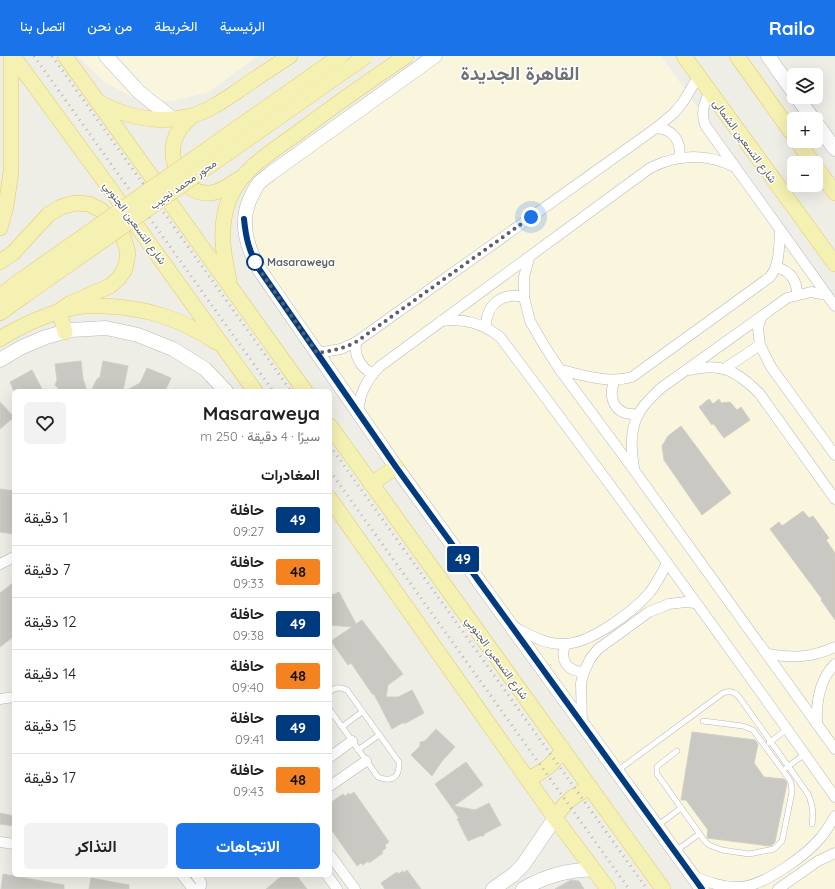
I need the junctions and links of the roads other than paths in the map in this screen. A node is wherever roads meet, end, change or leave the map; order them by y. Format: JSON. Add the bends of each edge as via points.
{"nodes":[{"id":1,"x":12,"y":56,"type":"edge"},
{"id":2,"x":65,"y":56,"type":"edge"},
{"id":3,"x":106,"y":56,"type":"edge"},
{"id":4,"x":290,"y":56,"type":"edge"},
{"id":5,"x":340,"y":56,"type":"edge"},
{"id":6,"x":366,"y":56,"type":"edge"},
{"id":7,"x":388,"y":56,"type":"edge"},
{"id":8,"x":406,"y":56,"type":"edge"},
{"id":9,"x":435,"y":56,"type":"edge"},
{"id":10,"x":684,"y":56,"type":"edge"},
{"id":11,"x":737,"y":56,"type":"edge"},
{"id":12,"x":768,"y":56,"type":"edge"},
{"id":13,"x":698,"y":77,"type":"junction"},
{"id":14,"x":787,"y":83,"type":"edge"},
{"id":15,"x":710,"y":93,"type":"junction"},
{"id":16,"x":97,"y":102,"type":"junction"},
{"id":17,"x":332,"y":107,"type":"junction"},
{"id":18,"x":192,"y":116,"type":"junction"},
{"id":19,"x":173,"y":119,"type":"junction"},
{"id":20,"x":787,"y":126,"type":"edge"},
{"id":21,"x":656,"y":128,"type":"junction"},
{"id":22,"x":823,"y":133,"type":"edge"},
{"id":23,"x":835,"y":149,"type":"edge"},
{"id":24,"x":679,"y":158,"type":"junction"},
{"id":25,"x":735,"y":167,"type":"junction"},
{"id":26,"x":823,"y":176,"type":"edge"},
{"id":27,"x":242,"y":178,"type":"junction"},
{"id":28,"x":833,"y":188,"type":"edge"},
{"id":29,"x":0,"y":228,"type":"edge"},
{"id":30,"x":780,"y":230,"type":"junction"},
{"id":31,"x":529,"y":258,"type":"junction"},
{"id":32,"x":0,"y":262,"type":"edge"},
{"id":33,"x":835,"y":264,"type":"edge"},
{"id":34,"x":776,"y":267,"type":"junction"},
{"id":35,"x":232,"y":288,"type":"junction"},
{"id":36,"x":21,"y":289,"type":"junction"},
{"id":37,"x":797,"y":294,"type":"junction"},
{"id":38,"x":827,"y":295,"type":"junction"},
{"id":39,"x":0,"y":296,"type":"edge"},
{"id":40,"x":524,"y":297,"type":"junction"},
{"id":41,"x":835,"y":306,"type":"edge"},
{"id":42,"x":59,"y":311,"type":"junction"},
{"id":43,"x":0,"y":313,"type":"edge"},
{"id":44,"x":760,"y":318,"type":"junction"},
{"id":45,"x":441,"y":321,"type":"junction"},
{"id":46,"x":486,"y":327,"type":"junction"},
{"id":47,"x":65,"y":332,"type":"junction"},
{"id":48,"x":0,"y":339,"type":"edge"},
{"id":49,"x":356,"y":342,"type":"junction"},
{"id":50,"x":760,"y":344,"type":"junction"},
{"id":51,"x":225,"y":348,"type":"junction"},
{"id":52,"x":317,"y":353,"type":"junction"},
{"id":53,"x":0,"y":360,"type":"edge"},
{"id":54,"x":724,"y":369,"type":"junction"},
{"id":55,"x":560,"y":370,"type":"junction"},
{"id":56,"x":686,"y":370,"type":"junction"},
{"id":57,"x":373,"y":374,"type":"junction"},
{"id":58,"x":615,"y":380,"type":"junction"},
{"id":59,"x":224,"y":389,"type":"edge"},
{"id":60,"x":254,"y":389,"type":"edge"},
{"id":61,"x":304,"y":389,"type":"edge"},
{"id":62,"x":358,"y":412,"type":"junction"},
{"id":63,"x":638,"y":415,"type":"junction"},
{"id":64,"x":332,"y":429,"type":"edge"},
{"id":65,"x":835,"y":454,"type":"edge"},
{"id":66,"x":396,"y":467,"type":"junction"},
{"id":67,"x":634,"y":470,"type":"junction"},
{"id":68,"x":371,"y":484,"type":"junction"},
{"id":69,"x":835,"y":499,"type":"edge"},
{"id":70,"x":332,"y":502,"type":"edge"},
{"id":71,"x":12,"y":558,"type":"edge"},
{"id":72,"x":667,"y":563,"type":"junction"},
{"id":73,"x":0,"y":564,"type":"edge"},
{"id":74,"x":696,"y":603,"type":"junction"},
{"id":75,"x":510,"y":624,"type":"junction"},
{"id":76,"x":565,"y":644,"type":"junction"},
{"id":77,"x":835,"y":647,"type":"edge"},
{"id":78,"x":767,"y":654,"type":"junction"},
{"id":79,"x":835,"y":664,"type":"edge"},
{"id":80,"x":584,"y":672,"type":"junction"},
{"id":81,"x":332,"y":691,"type":"edge"},
{"id":82,"x":12,"y":697,"type":"edge"},
{"id":83,"x":0,"y":699,"type":"edge"},
{"id":84,"x":362,"y":712,"type":"junction"},
{"id":85,"x":332,"y":713,"type":"edge"},
{"id":86,"x":703,"y":720,"type":"dead end"},
{"id":87,"x":582,"y":724,"type":"junction"},
{"id":88,"x":817,"y":724,"type":"junction"},
{"id":89,"x":342,"y":727,"type":"junction"},
{"id":90,"x":787,"y":730,"type":"junction"},
{"id":91,"x":379,"y":735,"type":"junction"},
{"id":92,"x":352,"y":741,"type":"junction"},
{"id":93,"x":771,"y":741,"type":"junction"},
{"id":94,"x":765,"y":746,"type":"junction"},
{"id":95,"x":563,"y":749,"type":"junction"},
{"id":96,"x":835,"y":749,"type":"edge"},
{"id":97,"x":358,"y":750,"type":"junction"},
{"id":98,"x":677,"y":751,"type":"dead end"},
{"id":99,"x":805,"y":754,"type":"junction"},
{"id":100,"x":332,"y":756,"type":"edge"},
{"id":101,"x":366,"y":761,"type":"junction"},
{"id":102,"x":789,"y":766,"type":"junction"},
{"id":103,"x":783,"y":770,"type":"junction"},
{"id":104,"x":616,"y":772,"type":"junction"},
{"id":105,"x":528,"y":779,"type":"junction"},
{"id":106,"x":332,"y":785,"type":"edge"},
{"id":107,"x":591,"y":788,"type":"junction"},
{"id":108,"x":835,"y":797,"type":"edge"},
{"id":109,"x":681,"y":808,"type":"junction"},
{"id":110,"x":835,"y":816,"type":"edge"},
{"id":111,"x":555,"y":818,"type":"junction"},
{"id":112,"x":812,"y":824,"type":"dead end"},
{"id":113,"x":656,"y":826,"type":"junction"},
{"id":114,"x":700,"y":834,"type":"junction"},
{"id":115,"x":0,"y":842,"type":"edge"},
{"id":116,"x":12,"y":844,"type":"edge"},
{"id":117,"x":675,"y":851,"type":"junction"},
{"id":118,"x":835,"y":853,"type":"edge"},
{"id":119,"x":332,"y":858,"type":"edge"},
{"id":120,"x":593,"y":869,"type":"junction"},
{"id":121,"x":692,"y":876,"type":"junction"},
{"id":122,"x":184,"y":877,"type":"edge"},
{"id":123,"x":197,"y":877,"type":"edge"},
{"id":124,"x":328,"y":877,"type":"edge"},
{"id":125,"x":740,"y":888,"type":"edge"},
{"id":126,"x":193,"y":889,"type":"edge"},
{"id":127,"x":198,"y":889,"type":"edge"},
{"id":128,"x":337,"y":889,"type":"edge"},
{"id":129,"x":355,"y":889,"type":"edge"},
{"id":130,"x":493,"y":889,"type":"edge"},
{"id":131,"x":522,"y":889,"type":"edge"},
{"id":132,"x":608,"y":889,"type":"edge"},
{"id":133,"x":663,"y":889,"type":"edge"},
{"id":134,"x":702,"y":889,"type":"edge"},
{"id":135,"x":778,"y":889,"type":"edge"}],
"edges":[{"from":1,"to":29,"type":"main road","via":[[11,172]]},
{"from":1,"to":51,"type":"main road","name":"شارع التسعين الجنوبي"},
{"from":2,"to":16,"type":"main road"},
{"from":3,"to":19,"type":"street","via":[[139,92]]},
{"from":4,"to":18,"type":"main road","via":[[217,104]]},
{"from":5,"to":36,"type":"main road","name":"محور محمد نجيب","bridge":true},
{"from":6,"to":36,"type":"main road","name":"محور محمد نجيب","bridge":true},
{"from":7,"to":17,"type":"main road"},
{"from":8,"to":17,"type":"main road"},
{"from":9,"to":52,"type":"street","via":[[274,171],[258,184],[249,200],[244,219],[253,259]]},
{"from":10,"to":13,"type":"main road","name":"شارع التسعين الشمالى"},
{"from":11,"to":20,"type":"main road"},
{"from":12,"to":14,"type":"street"},
{"from":13,"to":15,"type":"main road","name":"شارع التسعين الشمالى"},
{"from":13,"to":21,"type":"street","via":[[674,113]]},
{"from":15,"to":25,"type":"street","via":[[703,109],[705,125]]},
{"from":15,"to":33,"type":"main road","name":"شارع التسعين الشمالى"},
{"from":16,"to":19,"type":"main road","via":[[117,112],[136,117],[154,120]]},
{"from":16,"to":35,"type":"main road"},
{"from":17,"to":27,"type":"main road","via":[[259,162]]},
{"from":18,"to":19,"type":"main road"},
{"from":18,"to":27,"type":"main road","via":[[181,127],[174,141],[172,156],[182,179],[202,193],[213,193]]},
{"from":21,"to":24,"type":"street","via":[[668,130],[673,134],[680,145]]},
{"from":21,"to":49,"type":"street"},
{"from":22,"to":23,"type":"street"},
{"from":24,"to":25,"type":"street","via":[[708,158]]},
{"from":24,"to":31,"type":"street","via":[[650,168]]},
{"from":25,"to":30,"type":"street"},
{"from":26,"to":28,"type":"main road"},
{"from":27,"to":35,"type":"main road","via":[[229,200],[222,231],[225,264]]},
{"from":30,"to":34,"type":"street"},
{"from":30,"to":38,"type":"street"},
{"from":31,"to":40,"type":"street","via":[[524,277]]},
{"from":31,"to":45,"type":"street"},
{"from":32,"to":42,"type":"main road","via":[[13,253],[48,215],[61,207],[75,203],[89,204],[101,210],[122,236],[128,253],[125,270],[110,286]]},
{"from":34,"to":37,"type":"street","via":[[786,271],[793,279]]},
{"from":34,"to":58,"type":"street","via":[[766,282],[632,377]]},
{"from":35,"to":61,"type":"main road"},
{"from":36,"to":39,"type":"main road","name":"محور محمد نجيب"},
{"from":36,"to":43,"type":"main road","name":"محور محمد نجيب"},
{"from":37,"to":38,"type":"street","via":[[811,292]]},
{"from":37,"to":44,"type":"street","via":[[787,298]]},
{"from":38,"to":41,"type":"street"},
{"from":40,"to":46,"type":"street","via":[[512,295],[496,302],[487,316]]},
{"from":40,"to":55,"type":"street","via":[[530,321]]},
{"from":42,"to":47,"type":"main road"},
{"from":42,"to":48,"type":"main road"},
{"from":42,"to":51,"type":"main road","via":[[85,306],[125,306],[165,315],[201,332]]},
{"from":44,"to":50,"type":"street"},
{"from":44,"to":56,"type":"street"},
{"from":45,"to":46,"type":"street","via":[[470,321]]},
{"from":45,"to":57,"type":"street"},
{"from":46,"to":72,"type":"street","via":[[500,337]]},
{"from":47,"to":53,"type":"street","via":[[22,347]]},
{"from":47,"to":59,"type":"street","via":[[106,328],[138,335],[173,349],[205,369]]},
{"from":49,"to":52,"type":"street","via":[[341,349]]},
{"from":49,"to":57,"type":"street","via":[[356,353],[360,363]]},
{"from":50,"to":54,"type":"street"},
{"from":50,"to":65,"type":"street","via":[[771,367]]},
{"from":51,"to":60,"type":"main road","name":"شارع التسعين الجنوبي"},
{"from":52,"to":62,"type":"street"},
{"from":54,"to":56,"type":"street","via":[[704,366]]},
{"from":54,"to":69,"type":"street","via":[[747,381],[759,393]]},
{"from":55,"to":58,"type":"street"},
{"from":55,"to":67,"type":"street"},
{"from":56,"to":63,"type":"street","via":[[661,388]]},
{"from":57,"to":62,"type":"street","via":[[359,399]]},
{"from":58,"to":63,"type":"street","via":[[611,393],[615,405],[625,413]]},
{"from":62,"to":66,"type":"street"},
{"from":63,"to":67,"type":"street","via":[[631,452]]},
{"from":64,"to":68,"type":"main road","name":"شارع التسعين الجنوبي"},
{"from":66,"to":68,"type":"main road"},
{"from":66,"to":75,"type":"street"},
{"from":67,"to":78,"type":"street"},
{"from":68,"to":95,"type":"main road","name":"شارع التسعين الجنوبي"},
{"from":70,"to":105,"type":"main road"},
{"from":71,"to":73,"type":"street"},
{"from":72,"to":74,"type":"street"},
{"from":72,"to":76,"type":"street","via":[[656,583],[637,605],[599,633],[587,639]]},
{"from":74,"to":80,"type":"street","via":[[677,603],[648,612],[598,649]]},
{"from":74,"to":90,"type":"street"},
{"from":75,"to":76,"type":"street","via":[[537,639]]},
{"from":75,"to":87,"type":"street"},
{"from":76,"to":80,"type":"street","via":[[564,660],[568,667]]},
{"from":77,"to":78,"type":"street","via":[[802,657]]},
{"from":78,"to":88,"type":"street"},
{"from":79,"to":88,"type":"street","via":[[820,687]]},
{"from":80,"to":87,"type":"street","via":[[581,683]]},
{"from":81,"to":84,"type":"lane","via":[[337,688],[347,690]]},
{"from":82,"to":83,"type":"street"},
{"from":84,"to":89,"type":"lane"},
{"from":84,"to":91,"type":"lane"},
{"from":85,"to":89,"type":"lane"},
{"from":86,"to":94,"type":"lane","via":[[748,727],[757,734]]},
{"from":87,"to":104,"type":"street"},
{"from":88,"to":96,"type":"street"},
{"from":89,"to":92,"type":"lane"},
{"from":90,"to":93,"type":"lane"},
{"from":90,"to":99,"type":"street"},
{"from":91,"to":97,"type":"lane"},
{"from":91,"to":101,"type":"lane","via":[[399,762],[397,775],[385,780],[378,777]]},
{"from":92,"to":97,"type":"lane"},
{"from":92,"to":100,"type":"street"},
{"from":93,"to":94,"type":"lane"},
{"from":93,"to":102,"type":"lane"},
{"from":93,"to":104,"type":"lane","via":[[736,694],[727,692]]},
{"from":94,"to":103,"type":"lane"},
{"from":95,"to":105,"type":"main road","via":[[548,767]]},
{"from":95,"to":107,"type":"main road","name":"شارع التسعين الجنوبي"},
{"from":97,"to":101,"type":"lane"},
{"from":98,"to":109,"type":"lane","via":[[657,767],[657,774]]},
{"from":99,"to":102,"type":"lane"},
{"from":99,"to":108,"type":"street"},
{"from":101,"to":106,"type":"street"},
{"from":102,"to":103,"type":"lane"},
{"from":102,"to":112,"type":"lane","via":[[812,803]]},
{"from":103,"to":114,"type":"lane","via":[[791,783],[792,792],[782,842],[778,847],[757,854],[745,854],[715,848]]},
{"from":104,"to":113,"type":"street"},
{"from":105,"to":111,"type":"main road"},
{"from":107,"to":111,"type":"main road","via":[[570,799]]},
{"from":107,"to":133,"type":"main road","name":"شارع التسعين الجنوبي"},
{"from":109,"to":113,"type":"lane"},
{"from":109,"to":114,"type":"lane"},
{"from":110,"to":125,"type":"street","via":[[822,836],[806,852],[766,879]]},
{"from":111,"to":120,"type":"main road"},
{"from":111,"to":130,"type":"street","via":[[523,865]]},
{"from":113,"to":117,"type":"street"},
{"from":114,"to":117,"type":"lane"},
{"from":115,"to":116,"type":"street"},
{"from":117,"to":121,"type":"street"},
{"from":118,"to":135,"type":"street","via":[[818,861]]},
{"from":119,"to":129,"type":"street"},
{"from":120,"to":131,"type":"street","via":[[564,871]]},
{"from":120,"to":132,"type":"main road"},
{"from":121,"to":125,"type":"street","via":[[724,887]]},
{"from":121,"to":134,"type":"street"},
{"from":122,"to":126,"type":"street"},
{"from":123,"to":127,"type":"street","via":[[201,882]]},
{"from":124,"to":128,"type":"street"}]}
